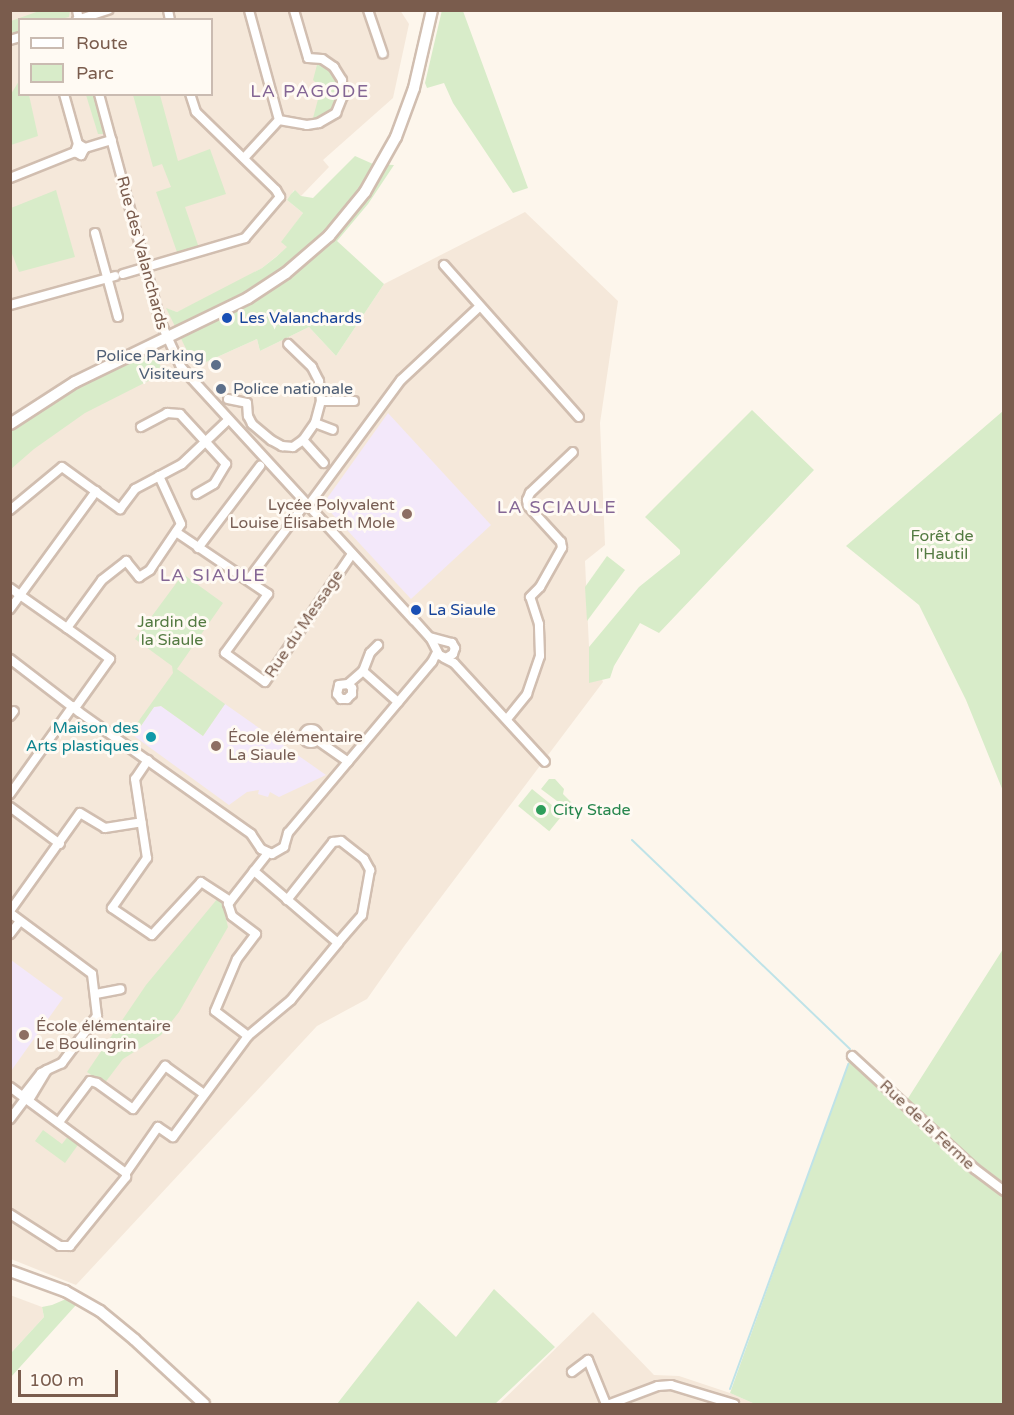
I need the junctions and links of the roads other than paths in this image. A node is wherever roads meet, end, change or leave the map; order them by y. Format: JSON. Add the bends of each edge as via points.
{"nodes":[{"id":1,"x":108,"y":10,"type":"edge"},
{"id":2,"x":249,"y":10,"type":"edge"},
{"id":3,"x":294,"y":10,"type":"edge"},
{"id":4,"x":368,"y":10,"type":"edge"},
{"id":5,"x":432,"y":10,"type":"edge"},
{"id":6,"x":81,"y":18,"type":"edge"},
{"id":7,"x":382,"y":54,"type":"dead end"},
{"id":8,"x":65,"y":96,"type":"edge"},
{"id":9,"x":100,"y":96,"type":"edge"},
{"id":10,"x":191,"y":96,"type":"edge"},
{"id":11,"x":279,"y":120,"type":"junction"},
{"id":12,"x":112,"y":140,"type":"junction"},
{"id":13,"x":79,"y":148,"type":"junction"},
{"id":14,"x":244,"y":158,"type":"junction"},
{"id":15,"x":10,"y":178,"type":"edge"},
{"id":16,"x":95,"y":232,"type":"dead end"},
{"id":17,"x":444,"y":265,"type":"dead end"},
{"id":18,"x":142,"y":269,"type":"junction"},
{"id":19,"x":115,"y":276,"type":"junction"},
{"id":20,"x":10,"y":305,"type":"edge"},
{"id":21,"x":480,"y":306,"type":"junction"},
{"id":22,"x":118,"y":317,"type":"dead end"},
{"id":23,"x":166,"y":338,"type":"junction"},
{"id":24,"x":288,"y":344,"type":"dead end"},
{"id":25,"x":228,"y":399,"type":"dead end"},
{"id":26,"x":321,"y":401,"type":"junction"},
{"id":27,"x":354,"y":401,"type":"dead end"},
{"id":28,"x":579,"y":417,"type":"dead end"},
{"id":29,"x":228,"y":420,"type":"junction"},
{"id":30,"x":315,"y":423,"type":"junction"},
{"id":31,"x":10,"y":424,"type":"edge"},
{"id":32,"x":141,"y":427,"type":"dead end"},
{"id":33,"x":333,"y":430,"type":"dead end"},
{"id":34,"x":303,"y":440,"type":"junction"},
{"id":35,"x":206,"y":441,"type":"junction"},
{"id":36,"x":573,"y":452,"type":"dead end"},
{"id":37,"x":324,"y":463,"type":"dead end"},
{"id":38,"x":260,"y":466,"type":"dead end"},
{"id":39,"x":159,"y":476,"type":"junction"},
{"id":40,"x":96,"y":491,"type":"junction"},
{"id":41,"x":196,"y":495,"type":"dead end"},
{"id":42,"x":306,"y":505,"type":"junction"},
{"id":43,"x":10,"y":510,"type":"edge"},
{"id":44,"x":176,"y":532,"type":"junction"},
{"id":45,"x":198,"y":548,"type":"junction"},
{"id":46,"x":352,"y":554,"type":"junction"},
{"id":47,"x":248,"y":580,"type":"junction"},
{"id":48,"x":10,"y":588,"type":"edge"},
{"id":49,"x":21,"y":595,"type":"junction"},
{"id":50,"x":10,"y":609,"type":"edge"},
{"id":51,"x":67,"y":627,"type":"junction"},
{"id":52,"x":430,"y":638,"type":"junction"},
{"id":53,"x":444,"y":640,"type":"junction"},
{"id":54,"x":378,"y":645,"type":"dead end"},
{"id":55,"x":444,"y":656,"type":"junction"},
{"id":56,"x":10,"y":658,"type":"edge"},
{"id":57,"x":363,"y":671,"type":"junction"},
{"id":58,"x":348,"y":684,"type":"dead end"},
{"id":59,"x":398,"y":702,"type":"junction"},
{"id":60,"x":74,"y":707,"type":"junction"},
{"id":61,"x":507,"y":719,"type":"junction"},
{"id":62,"x":317,"y":740,"type":"dead end"},
{"id":63,"x":148,"y":760,"type":"junction"},
{"id":64,"x":348,"y":762,"type":"junction"},
{"id":65,"x":545,"y":762,"type":"dead end"},
{"id":66,"x":10,"y":794,"type":"edge"},
{"id":67,"x":10,"y":807,"type":"edge"},
{"id":68,"x":142,"y":822,"type":"junction"},
{"id":69,"x":60,"y":844,"type":"junction"},
{"id":70,"x":268,"y":853,"type":"junction"},
{"id":71,"x":254,"y":872,"type":"junction"},
{"id":72,"x":287,"y":900,"type":"junction"},
{"id":73,"x":230,"y":901,"type":"junction"},
{"id":74,"x":10,"y":912,"type":"edge"},
{"id":75,"x":20,"y":921,"type":"junction"},
{"id":76,"x":10,"y":934,"type":"edge"},
{"id":77,"x":338,"y":943,"type":"junction"},
{"id":78,"x":121,"y":989,"type":"dead end"},
{"id":79,"x":96,"y":994,"type":"junction"},
{"id":80,"x":248,"y":1036,"type":"junction"},
{"id":81,"x":852,"y":1056,"type":"dead end"},
{"id":82,"x":10,"y":1087,"type":"edge"},
{"id":83,"x":204,"y":1094,"type":"junction"},
{"id":84,"x":26,"y":1098,"type":"junction"},
{"id":85,"x":10,"y":1119,"type":"edge"},
{"id":86,"x":59,"y":1122,"type":"junction"},
{"id":87,"x":126,"y":1173,"type":"junction"},
{"id":88,"x":1004,"y":1191,"type":"edge"},
{"id":89,"x":10,"y":1214,"type":"edge"},
{"id":90,"x":10,"y":1271,"type":"edge"},
{"id":91,"x":572,"y":1372,"type":"dead end"},
{"id":92,"x":204,"y":1404,"type":"edge"},
{"id":93,"x":608,"y":1404,"type":"edge"},
{"id":94,"x":734,"y":1404,"type":"edge"}],
"edges":[{"from":1,"to":6,"type":"street"},
{"from":2,"to":11,"type":"street"},
{"from":3,"to":11,"type":"street","via":[[308,58],[322,59],[334,67],[342,80],[344,96],[336,113],[319,123]]},
{"from":4,"to":7,"type":"street"},
{"from":5,"to":23,"type":"main road","via":[[404,120],[377,174],[345,218],[312,252],[270,285]]},
{"from":8,"to":13,"type":"street"},
{"from":9,"to":12,"type":"street","name":"Rue des Valanchards"},
{"from":10,"to":14,"type":"street","via":[[196,112]]},
{"from":11,"to":14,"type":"street"},
{"from":12,"to":13,"type":"street"},
{"from":12,"to":18,"type":"street","name":"Rue des Valanchards"},
{"from":13,"to":15,"type":"street"},
{"from":14,"to":18,"type":"street","via":[[280,194],[271,210],[241,240]]},
{"from":16,"to":19,"type":"street"},
{"from":17,"to":21,"type":"street"},
{"from":18,"to":19,"type":"street"},
{"from":18,"to":23,"type":"street","name":"Rue des Valanchards"},
{"from":19,"to":20,"type":"street"},
{"from":19,"to":22,"type":"street"},
{"from":21,"to":28,"type":"street"},
{"from":21,"to":42,"type":"street","via":[[401,380]]},
{"from":23,"to":29,"type":"street","name":"Rue des Valanchards","via":[[184,372]]},
{"from":23,"to":31,"type":"main road","via":[[75,382]]},
{"from":24,"to":26,"type":"street","via":[[312,367],[319,381]]},
{"from":25,"to":34,"type":"street","via":[[247,403],[252,424],[271,440],[293,447]]},
{"from":26,"to":27,"type":"street"},
{"from":26,"to":30,"type":"street"},
{"from":29,"to":35,"type":"street"},
{"from":29,"to":42,"type":"street","name":"Rue des Valanchards"},
{"from":30,"to":33,"type":"street"},
{"from":30,"to":34,"type":"street"},
{"from":32,"to":35,"type":"street","via":[[167,413],[180,414]]},
{"from":34,"to":37,"type":"street"},
{"from":35,"to":39,"type":"street","via":[[182,464]]},
{"from":35,"to":41,"type":"street","via":[[226,464],[214,484]]},
{"from":36,"to":61,"type":"street","via":[[527,500],[562,548],[530,597],[539,624],[540,656],[529,690]]},
{"from":38,"to":45,"type":"street"},
{"from":39,"to":40,"type":"street","via":[[135,489],[120,509]]},
{"from":39,"to":44,"type":"street","via":[[182,524]]},
{"from":40,"to":43,"type":"street","via":[[62,467]]},
{"from":40,"to":49,"type":"street"},
{"from":42,"to":46,"type":"street","name":"Rue des Valanchards"},
{"from":42,"to":47,"type":"street"},
{"from":44,"to":45,"type":"street"},
{"from":44,"to":51,"type":"street","via":[[150,570],[139,577],[126,561],[102,580]]},
{"from":45,"to":47,"type":"street"},
{"from":46,"to":47,"type":"street","name":"Rue du Message","via":[[265,682],[225,653],[268,594]]},
{"from":46,"to":52,"type":"street","name":"Rue des Valanchards"},
{"from":48,"to":49,"type":"street"},
{"from":49,"to":50,"type":"street"},
{"from":49,"to":51,"type":"street"},
{"from":51,"to":60,"type":"street","via":[[111,659]]},
{"from":52,"to":53,"type":"street"},
{"from":52,"to":55,"type":"street","name":"Rue des Valanchards"},
{"from":53,"to":55,"type":"street"},
{"from":53,"to":55,"type":"street","via":[[453,644]]},
{"from":54,"to":57,"type":"street"},
{"from":55,"to":59,"type":"street","via":[[432,662]]},
{"from":55,"to":61,"type":"street","name":"Rue des Valanchards"},
{"from":56,"to":60,"type":"street"},
{"from":57,"to":58,"type":"street"},
{"from":57,"to":59,"type":"street"},
{"from":59,"to":64,"type":"street"},
{"from":60,"to":63,"type":"street"},
{"from":60,"to":66,"type":"street"},
{"from":61,"to":65,"type":"street","name":"Rue des Valanchards"},
{"from":62,"to":64,"type":"street"},
{"from":63,"to":68,"type":"street","via":[[135,779]]},
{"from":63,"to":70,"type":"street","via":[[251,834]]},
{"from":64,"to":70,"type":"street","via":[[288,833],[281,851]]},
{"from":67,"to":69,"type":"street"},
{"from":68,"to":69,"type":"street","via":[[105,828],[80,813]]},
{"from":68,"to":73,"type":"street","via":[[145,862],[112,908],[152,935],[201,882]]},
{"from":69,"to":74,"type":"street"},
{"from":70,"to":71,"type":"street"},
{"from":71,"to":72,"type":"street"},
{"from":71,"to":73,"type":"street"},
{"from":72,"to":77,"type":"street"},
{"from":72,"to":77,"type":"street","via":[[333,842],[341,841],[364,859],[370,870],[362,915]]},
{"from":73,"to":80,"type":"street","via":[[227,907],[232,916],[256,934],[237,959],[215,1011]]},
{"from":74,"to":75,"type":"street"},
{"from":75,"to":76,"type":"street"},
{"from":75,"to":79,"type":"street","via":[[91,971]]},
{"from":77,"to":80,"type":"street","via":[[291,1000]]},
{"from":78,"to":79,"type":"street"},
{"from":79,"to":84,"type":"street","via":[[98,1016],[62,1063],[47,1070]]},
{"from":80,"to":83,"type":"street"},
{"from":81,"to":88,"type":"street","name":"Rue de la Ferme"},
{"from":82,"to":84,"type":"street"},
{"from":83,"to":86,"type":"street","via":[[165,1066],[133,1109],[98,1083],[90,1082]]},
{"from":83,"to":87,"type":"street","via":[[173,1137],[158,1127]]},
{"from":84,"to":85,"type":"street"},
{"from":84,"to":86,"type":"street"},
{"from":86,"to":87,"type":"street"},
{"from":87,"to":89,"type":"street","via":[[70,1246],[60,1246]]},
{"from":90,"to":92,"type":"main road","via":[[65,1292],[100,1311]]},
{"from":91,"to":93,"type":"street","via":[[588,1360]]},
{"from":93,"to":94,"type":"street","via":[[670,1385]]}]}
